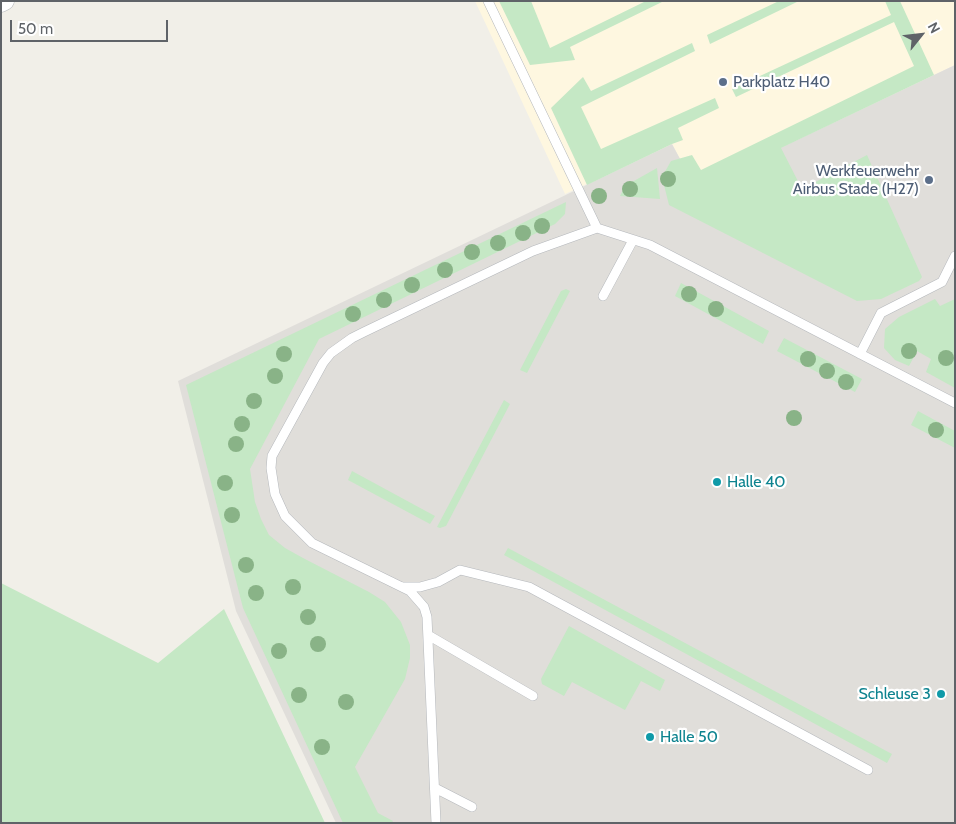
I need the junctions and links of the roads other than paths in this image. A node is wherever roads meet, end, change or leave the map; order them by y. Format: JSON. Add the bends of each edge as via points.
{"nodes":[{"id":1,"x":5,"y":1,"type":"edge"},
{"id":2,"x":488,"y":1,"type":"edge"},
{"id":3,"x":1,"y":3,"type":"edge"},
{"id":4,"x":597,"y":228,"type":"junction"},
{"id":5,"x":633,"y":240,"type":"junction"},
{"id":6,"x":955,"y":256,"type":"edge"},
{"id":7,"x":602,"y":296,"type":"dead end"},
{"id":8,"x":860,"y":354,"type":"junction"},
{"id":9,"x":955,"y":403,"type":"edge"},
{"id":10,"x":400,"y":586,"type":"junction"},
{"id":11,"x":428,"y":635,"type":"junction"},
{"id":12,"x":533,"y":696,"type":"dead end"},
{"id":13,"x":868,"y":770,"type":"dead end"},
{"id":14,"x":434,"y":788,"type":"junction"},
{"id":15,"x":472,"y":807,"type":"dead end"},
{"id":16,"x":436,"y":823,"type":"edge"}],
"edges":[{"from":1,"to":3,"type":"street"},
{"from":2,"to":4,"type":"lane"},
{"from":4,"to":5,"type":"lane"},
{"from":4,"to":10,"type":"lane","via":[[534,251],[352,338],[331,353],[313,380],[272,456],[274,494],[286,516],[312,544]]},
{"from":5,"to":7,"type":"lane"},
{"from":5,"to":8,"type":"lane","via":[[650,245]]},
{"from":6,"to":8,"type":"lane","via":[[942,282],[881,313]]},
{"from":8,"to":9,"type":"lane"},
{"from":10,"to":11,"type":"lane","via":[[418,598],[424,607]]},
{"from":10,"to":13,"type":"lane","via":[[420,588],[460,570],[529,587]]},
{"from":11,"to":12,"type":"lane"},
{"from":11,"to":14,"type":"lane"},
{"from":14,"to":15,"type":"lane"},
{"from":14,"to":16,"type":"lane"}]}
